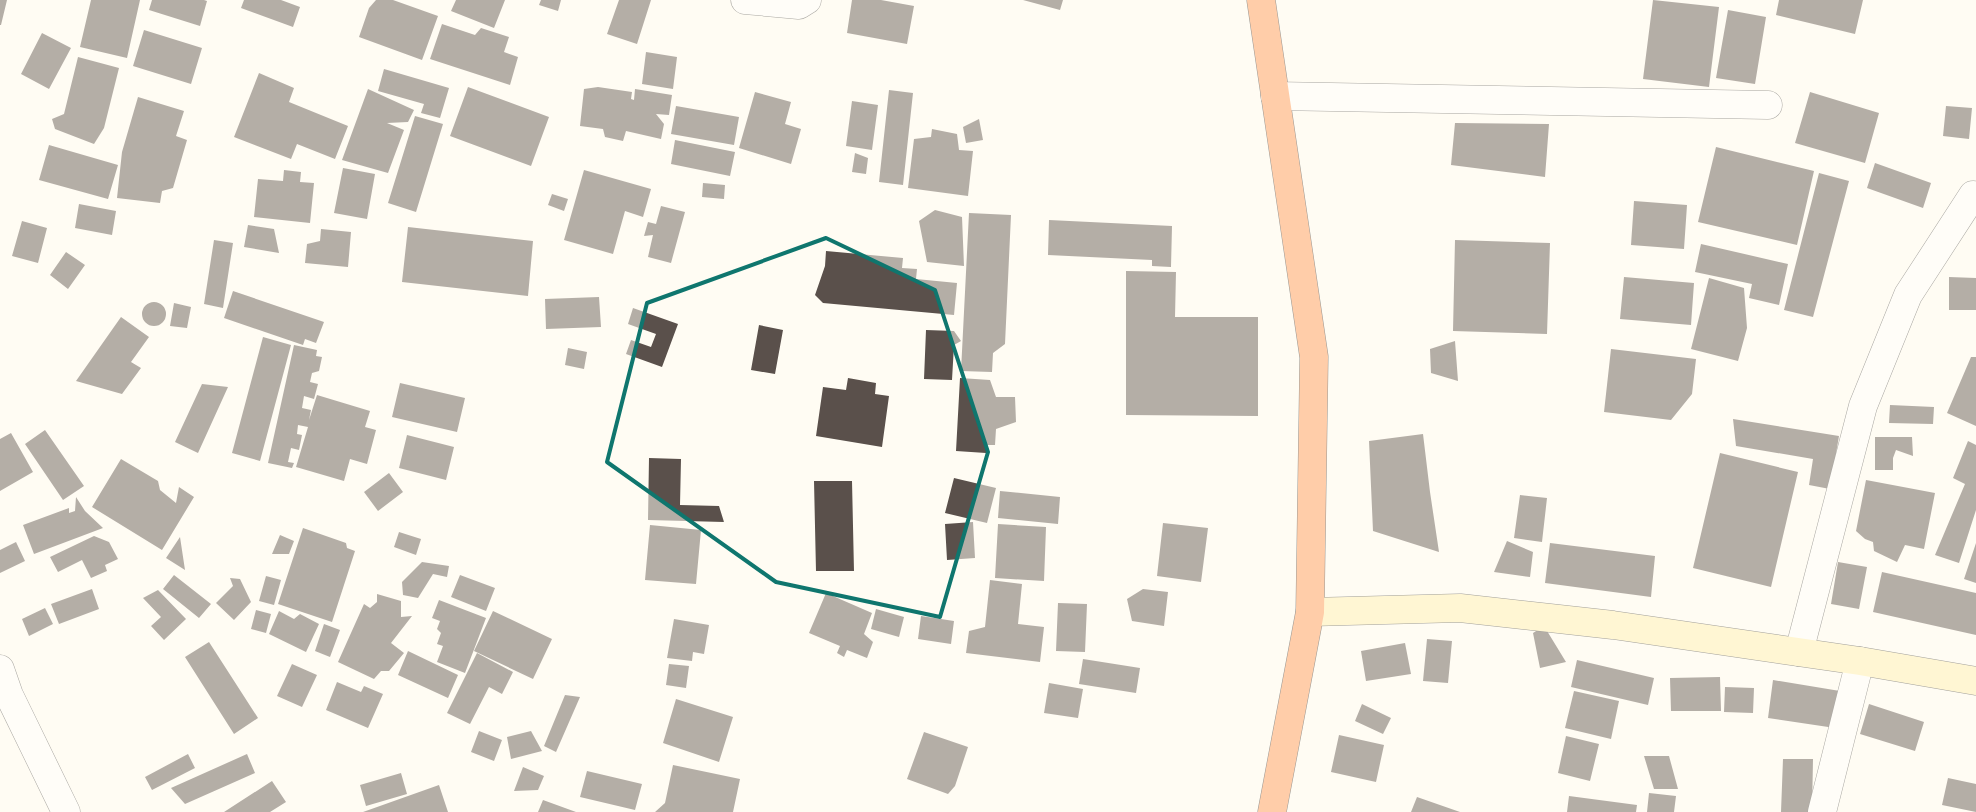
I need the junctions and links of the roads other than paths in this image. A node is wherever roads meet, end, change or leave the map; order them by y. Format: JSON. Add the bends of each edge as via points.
{"nodes":[{"id":1,"x":745,"y":0,"type":"edge"},
{"id":2,"x":807,"y":0,"type":"edge"},
{"id":3,"x":1261,"y":0,"type":"edge"},
{"id":4,"x":1275,"y":96,"type":"junction"},
{"id":5,"x":1768,"y":105,"type":"dead end"},
{"id":6,"x":1974,"y":194,"type":"dead end"},
{"id":7,"x":1310,"y":612,"type":"junction"},
{"id":8,"x":1799,"y":652,"type":"junction"},
{"id":9,"x":1860,"y":661,"type":"junction"},
{"id":10,"x":0,"y":669,"type":"edge"},
{"id":11,"x":1976,"y":681,"type":"edge"},
{"id":12,"x":66,"y":812,"type":"edge"},
{"id":13,"x":1272,"y":812,"type":"edge"},
{"id":14,"x":1822,"y":812,"type":"edge"}],
"edges":[{"from":1,"to":2,"type":"street","via":[[799,5]]},
{"from":3,"to":4,"type":"highway"},
{"from":4,"to":5,"type":"street"},
{"from":4,"to":7,"type":"highway","via":[[1314,356]]},
{"from":6,"to":8,"type":"street","via":[[1908,295],[1863,406]]},
{"from":7,"to":8,"type":"street","via":[[1460,608],[1613,625]]},
{"from":7,"to":13,"type":"highway"},
{"from":8,"to":9,"type":"street"},
{"from":9,"to":11,"type":"street"},
{"from":9,"to":14,"type":"street"},
{"from":10,"to":12,"type":"street","via":[[9,695]]}]}
